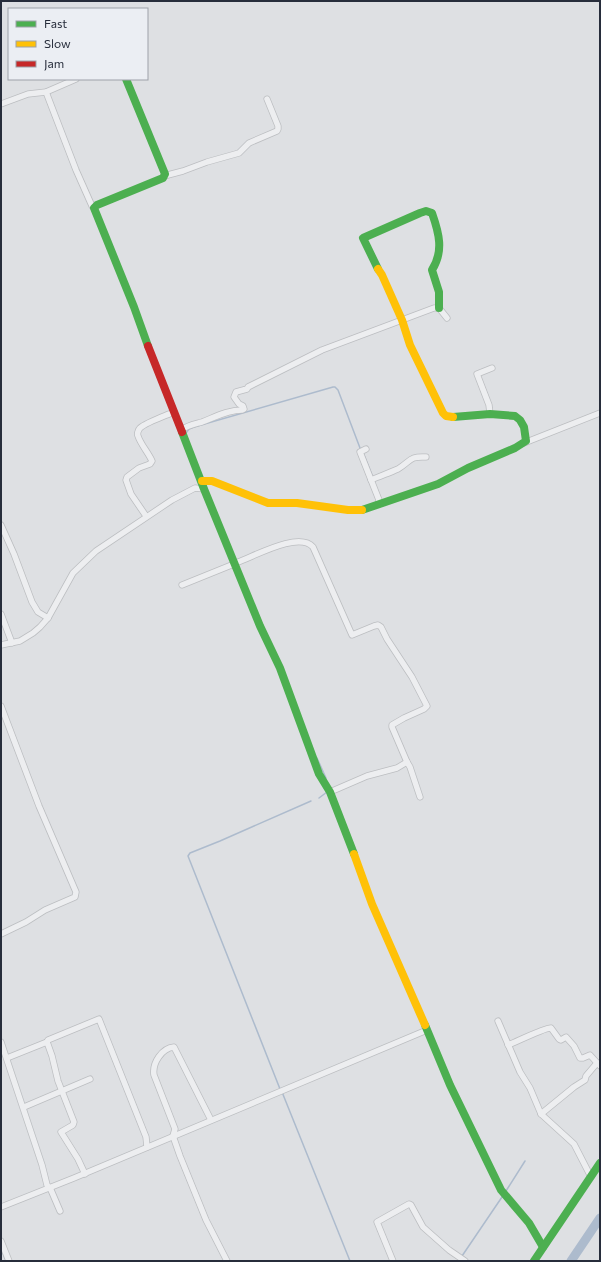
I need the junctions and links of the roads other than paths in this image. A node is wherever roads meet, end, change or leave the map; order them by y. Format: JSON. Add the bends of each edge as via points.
{"nodes":[{"id":1,"x":74,"y":80,"type":"edge"},
{"id":2,"x":126,"y":80,"type":"edge"},
{"id":3,"x":46,"y":92,"type":"junction"},
{"id":4,"x":267,"y":99,"type":"dead end"},
{"id":5,"x":1,"y":104,"type":"edge"},
{"id":6,"x":164,"y":176,"type":"junction"},
{"id":7,"x":94,"y":206,"type":"junction"},
{"id":8,"x":439,"y":308,"type":"junction"},
{"id":9,"x":447,"y":318,"type":"dead end"},
{"id":10,"x":402,"y":320,"type":"junction"},
{"id":11,"x":492,"y":368,"type":"dead end"},
{"id":12,"x":174,"y":412,"type":"junction"},
{"id":13,"x":600,"y":413,"type":"edge"},
{"id":14,"x":490,"y":414,"type":"junction"},
{"id":15,"x":181,"y":430,"type":"junction"},
{"id":16,"x":522,"y":444,"type":"junction"},
{"id":17,"x":366,"y":449,"type":"dead end"},
{"id":18,"x":426,"y":457,"type":"dead end"},
{"id":19,"x":371,"y":480,"type":"junction"},
{"id":20,"x":203,"y":485,"type":"junction"},
{"id":21,"x":378,"y":504,"type":"junction"},
{"id":22,"x":146,"y":516,"type":"junction"},
{"id":23,"x":1,"y":525,"type":"edge"},
{"id":24,"x":236,"y":563,"type":"junction"},
{"id":25,"x":182,"y":585,"type":"dead end"},
{"id":26,"x":1,"y":614,"type":"edge"},
{"id":27,"x":48,"y":618,"type":"junction"},
{"id":28,"x":12,"y":643,"type":"junction"},
{"id":29,"x":1,"y":645,"type":"edge"},
{"id":30,"x":1,"y":706,"type":"edge"},
{"id":31,"x":407,"y":762,"type":"junction"},
{"id":32,"x":330,"y":792,"type":"junction"},
{"id":33,"x":420,"y":797,"type":"dead end"},
{"id":34,"x":1,"y":934,"type":"edge"},
{"id":35,"x":498,"y":1021,"type":"dead end"},
{"id":36,"x":427,"y":1030,"type":"junction"},
{"id":37,"x":1,"y":1042,"type":"edge"},
{"id":38,"x":47,"y":1042,"type":"junction"},
{"id":39,"x":508,"y":1045,"type":"junction"},
{"id":40,"x":8,"y":1058,"type":"junction"},
{"id":41,"x":599,"y":1065,"type":"edge"},
{"id":42,"x":90,"y":1079,"type":"dead end"},
{"id":43,"x":62,"y":1091,"type":"junction"},
{"id":44,"x":24,"y":1107,"type":"junction"},
{"id":45,"x":541,"y":1114,"type":"junction"},
{"id":46,"x":211,"y":1120,"type":"junction"},
{"id":47,"x":173,"y":1136,"type":"junction"},
{"id":48,"x":147,"y":1147,"type":"junction"},
{"id":49,"x":600,"y":1164,"type":"edge"},
{"id":50,"x":85,"y":1174,"type":"junction"},
{"id":51,"x":591,"y":1177,"type":"junction"},
{"id":52,"x":49,"y":1188,"type":"junction"},
{"id":53,"x":1,"y":1207,"type":"edge"},
{"id":54,"x":60,"y":1211,"type":"dead end"},
{"id":55,"x":1,"y":1241,"type":"edge"},
{"id":56,"x":543,"y":1247,"type":"junction"},
{"id":57,"x":9,"y":1261,"type":"edge"},
{"id":58,"x":227,"y":1261,"type":"edge"},
{"id":59,"x":393,"y":1261,"type":"edge"},
{"id":60,"x":465,"y":1261,"type":"edge"},
{"id":61,"x":534,"y":1261,"type":"edge"}],
"edges":[{"from":1,"to":3,"type":"street"},
{"from":2,"to":6,"type":"street"},
{"from":3,"to":5,"type":"street","via":[[28,94]]},
{"from":3,"to":7,"type":"street","via":[[76,170]]},
{"from":4,"to":6,"type":"street","via":[[278,126],[277,131],[249,144],[239,153]]},
{"from":6,"to":7,"type":"street"},
{"from":7,"to":12,"type":"street"},
{"from":8,"to":9,"type":"street"},
{"from":8,"to":10,"type":"street"},
{"from":8,"to":10,"type":"street","via":[[439,292],[432,270],[439,257],[440,243],[432,213],[426,211],[363,238]]},
{"from":10,"to":14,"type":"street","via":[[410,345],[446,416]]},
{"from":10,"to":15,"type":"street","via":[[294,363],[247,389],[236,392],[234,397],[244,409],[191,424]]},
{"from":11,"to":14,"type":"street","via":[[477,374],[489,404]]},
{"from":12,"to":15,"type":"street"},
{"from":12,"to":22,"type":"street","via":[[145,425],[138,431],[138,436],[152,461],[138,468],[126,480],[131,494]]},
{"from":13,"to":16,"type":"street"},
{"from":14,"to":16,"type":"street","via":[[519,418],[526,435],[526,441]]},
{"from":15,"to":20,"type":"street"},
{"from":16,"to":21,"type":"street","via":[[438,484]]},
{"from":17,"to":19,"type":"street","via":[[360,452]]},
{"from":18,"to":19,"type":"street","via":[[412,458],[398,468]]},
{"from":19,"to":21,"type":"street","via":[[379,500]]},
{"from":20,"to":21,"type":"street","via":[[212,481],[268,503],[297,503],[348,510],[361,510]]},
{"from":20,"to":22,"type":"street"},
{"from":20,"to":24,"type":"street"},
{"from":22,"to":27,"type":"street","via":[[96,551],[73,573]]},
{"from":23,"to":27,"type":"street","via":[[32,602],[38,612]]},
{"from":24,"to":25,"type":"street"},
{"from":24,"to":31,"type":"street","via":[[296,541],[314,547],[352,635],[374,626],[381,627],[427,706],[392,725]]},
{"from":24,"to":32,"type":"street","via":[[260,626],[280,668],[319,774]]},
{"from":26,"to":28,"type":"street"},
{"from":27,"to":28,"type":"street","via":[[33,633]]},
{"from":28,"to":29,"type":"street"},
{"from":30,"to":34,"type":"street","via":[[39,806],[76,892],[75,897]]},
{"from":31,"to":32,"type":"street","via":[[393,770],[367,776]]},
{"from":31,"to":33,"type":"street"},
{"from":32,"to":36,"type":"street","via":[[372,904]]},
{"from":35,"to":39,"type":"street"},
{"from":36,"to":46,"type":"street"},
{"from":36,"to":56,"type":"street","via":[[450,1085],[501,1190],[529,1223]]},
{"from":37,"to":40,"type":"street"},
{"from":38,"to":40,"type":"street"},
{"from":38,"to":43,"type":"street"},
{"from":38,"to":48,"type":"street","via":[[99,1019],[146,1137]]},
{"from":39,"to":41,"type":"street","via":[[546,1027],[551,1028],[559,1039],[566,1037],[570,1041],[580,1058],[590,1055]]},
{"from":39,"to":45,"type":"street"},
{"from":40,"to":44,"type":"street"},
{"from":41,"to":45,"type":"street","via":[[585,1080]]},
{"from":42,"to":43,"type":"street"},
{"from":43,"to":44,"type":"street"},
{"from":43,"to":50,"type":"street","via":[[74,1122],[61,1132]]},
{"from":44,"to":52,"type":"street"},
{"from":45,"to":51,"type":"street","via":[[574,1144]]},
{"from":46,"to":47,"type":"street"},
{"from":46,"to":47,"type":"street","via":[[174,1047],[171,1047],[159,1056],[153,1070],[175,1129]]},
{"from":47,"to":48,"type":"street"},
{"from":47,"to":58,"type":"street","via":[[206,1220]]},
{"from":48,"to":50,"type":"street"},
{"from":49,"to":51,"type":"street"},
{"from":50,"to":52,"type":"street"},
{"from":51,"to":56,"type":"street"},
{"from":52,"to":53,"type":"street"},
{"from":52,"to":54,"type":"street"},
{"from":55,"to":57,"type":"street"},
{"from":56,"to":61,"type":"street"},
{"from":59,"to":60,"type":"street","via":[[377,1222],[408,1204],[424,1227]]}]}
